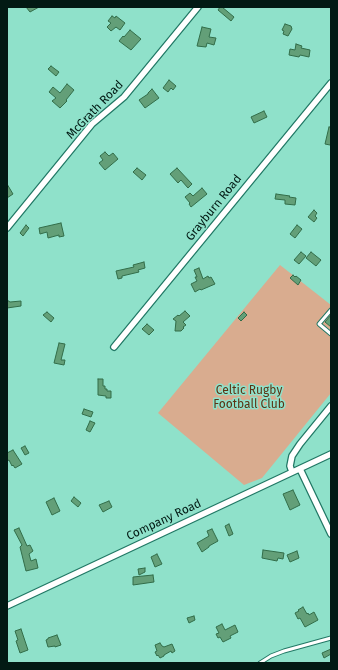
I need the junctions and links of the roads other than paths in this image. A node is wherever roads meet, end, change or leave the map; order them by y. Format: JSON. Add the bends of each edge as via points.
{"nodes":[{"id":1,"x":198,"y":7,"type":"edge"},
{"id":2,"x":331,"y":83,"type":"edge"},
{"id":3,"x":7,"y":228,"type":"edge"},
{"id":4,"x":331,"y":310,"type":"edge"},
{"id":5,"x":331,"y":334,"type":"edge"},
{"id":6,"x":114,"y":347,"type":"dead end"},
{"id":7,"x":331,"y":406,"type":"edge"},
{"id":8,"x":331,"y":454,"type":"edge"},
{"id":9,"x":300,"y":469,"type":"junction"},
{"id":10,"x":292,"y":472,"type":"junction"},
{"id":11,"x":331,"y":534,"type":"edge"},
{"id":12,"x":7,"y":606,"type":"edge"},
{"id":13,"x":331,"y":638,"type":"edge"},
{"id":14,"x":260,"y":663,"type":"edge"}],
"edges":[{"from":1,"to":3,"type":"street","name":"McGrath Road","via":[[124,97],[92,124]]},
{"from":2,"to":6,"type":"street","name":"Grayburn Road"},
{"from":4,"to":5,"type":"lane","via":[[319,324]]},
{"from":7,"to":10,"type":"street","via":[[294,452],[290,463]]},
{"from":8,"to":9,"type":"street","name":"Company Road"},
{"from":9,"to":10,"type":"street","name":"Company Road"},
{"from":9,"to":11,"type":"street"},
{"from":10,"to":12,"type":"street","name":"Company Road"},
{"from":13,"to":14,"type":"lane","via":[[284,651]]}]}
